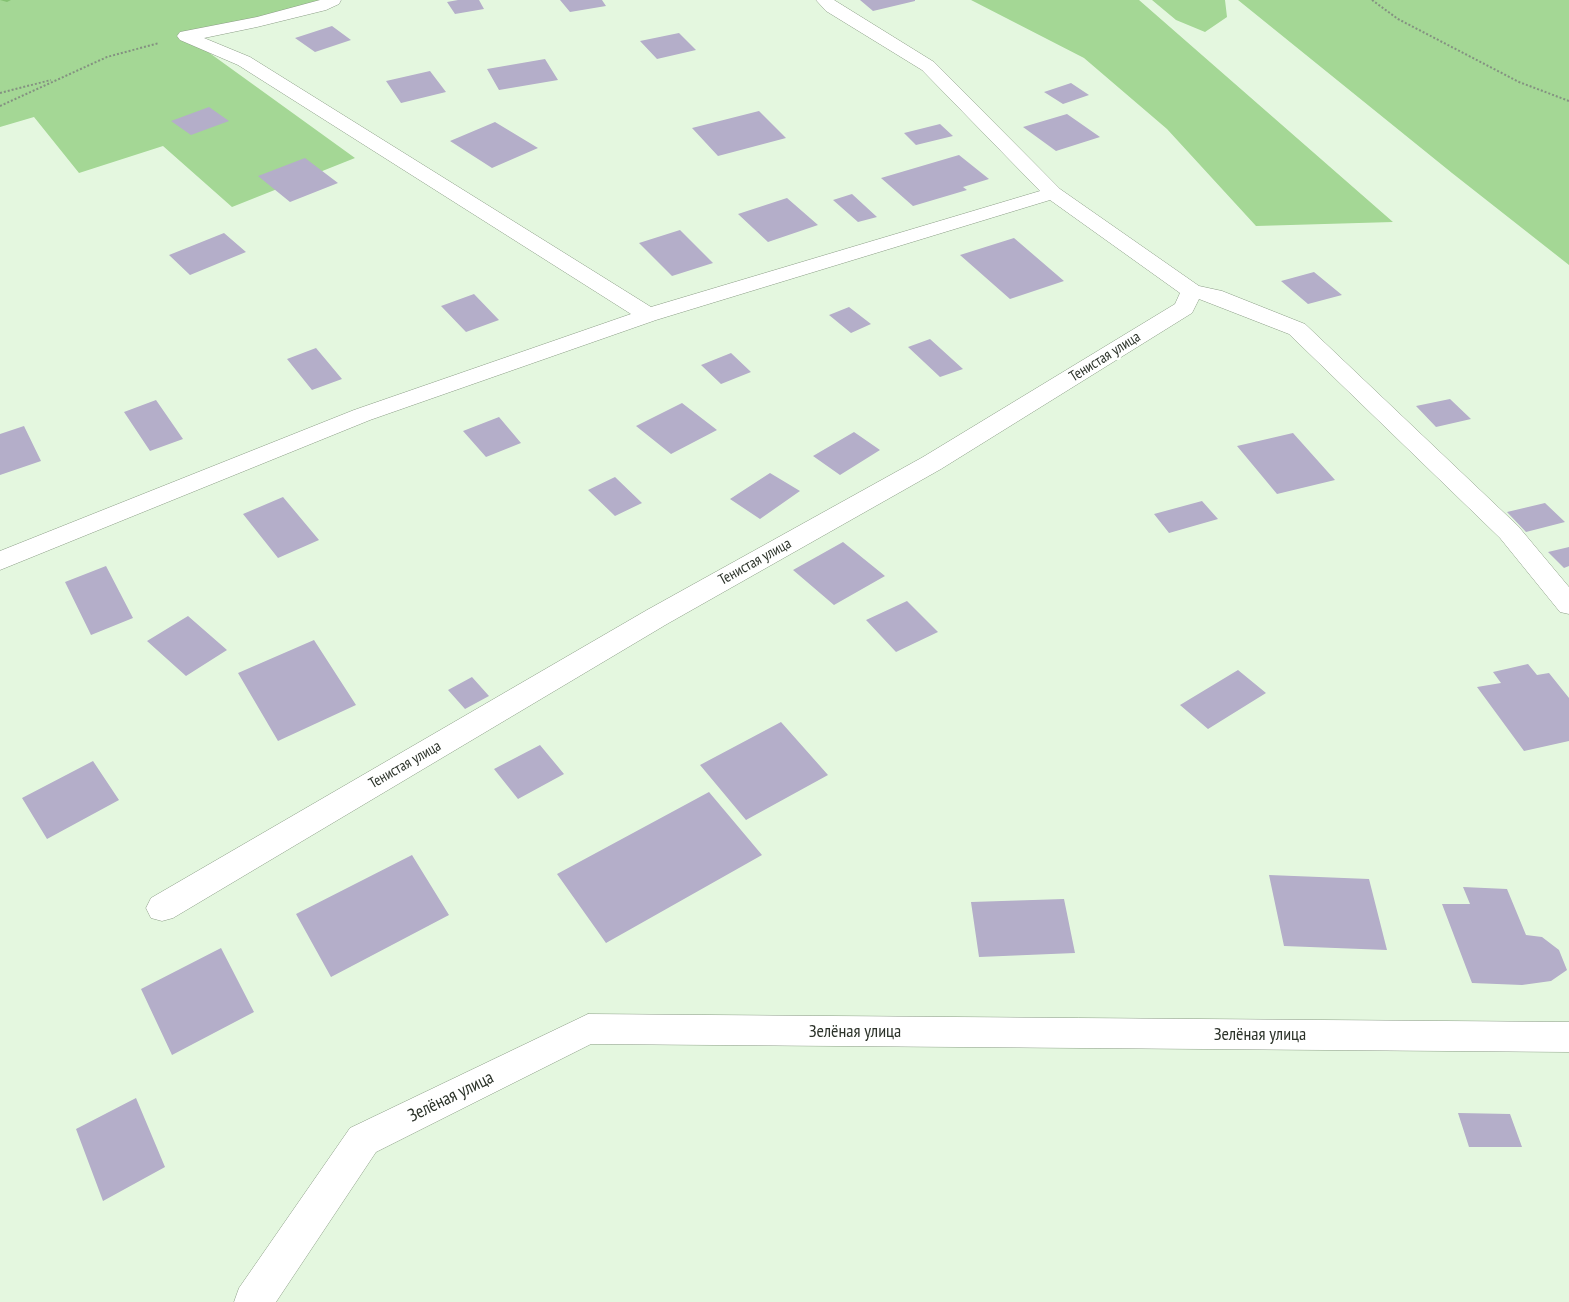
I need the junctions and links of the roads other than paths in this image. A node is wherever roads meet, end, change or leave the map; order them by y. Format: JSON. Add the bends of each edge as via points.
{"nodes":[{"id":1,"x":333,"y":0,"type":"edge"},
{"id":2,"x":824,"y":0,"type":"edge"},
{"id":3,"x":1053,"y":193,"type":"junction"},
{"id":4,"x":1192,"y":291,"type":"junction"},
{"id":5,"x":648,"y":315,"type":"junction"},
{"id":6,"x":0,"y":562,"type":"edge"},
{"id":7,"x":1569,"y":605,"type":"edge"},
{"id":8,"x":162,"y":908,"type":"dead end"},
{"id":9,"x":1569,"y":1037,"type":"edge"},
{"id":10,"x":253,"y":1302,"type":"edge"}],
"edges":[{"from":1,"to":5,"type":"street","via":[[257,22],[186,36],[244,61]]},
{"from":2,"to":3,"type":"street","via":[[928,66]]},
{"from":3,"to":4,"type":"street"},
{"from":3,"to":5,"type":"street"},
{"from":4,"to":7,"type":"street","via":[[1214,296],[1297,329],[1510,532]]},
{"from":4,"to":8,"type":"street","name":"Тенистая улица","via":[[1184,308],[932,463],[657,617]]},
{"from":5,"to":6,"type":"street","via":[[362,415]]},
{"from":9,"to":10,"type":"street","name":"Зелёная улица","via":[[588,1029],[363,1140]]}]}
